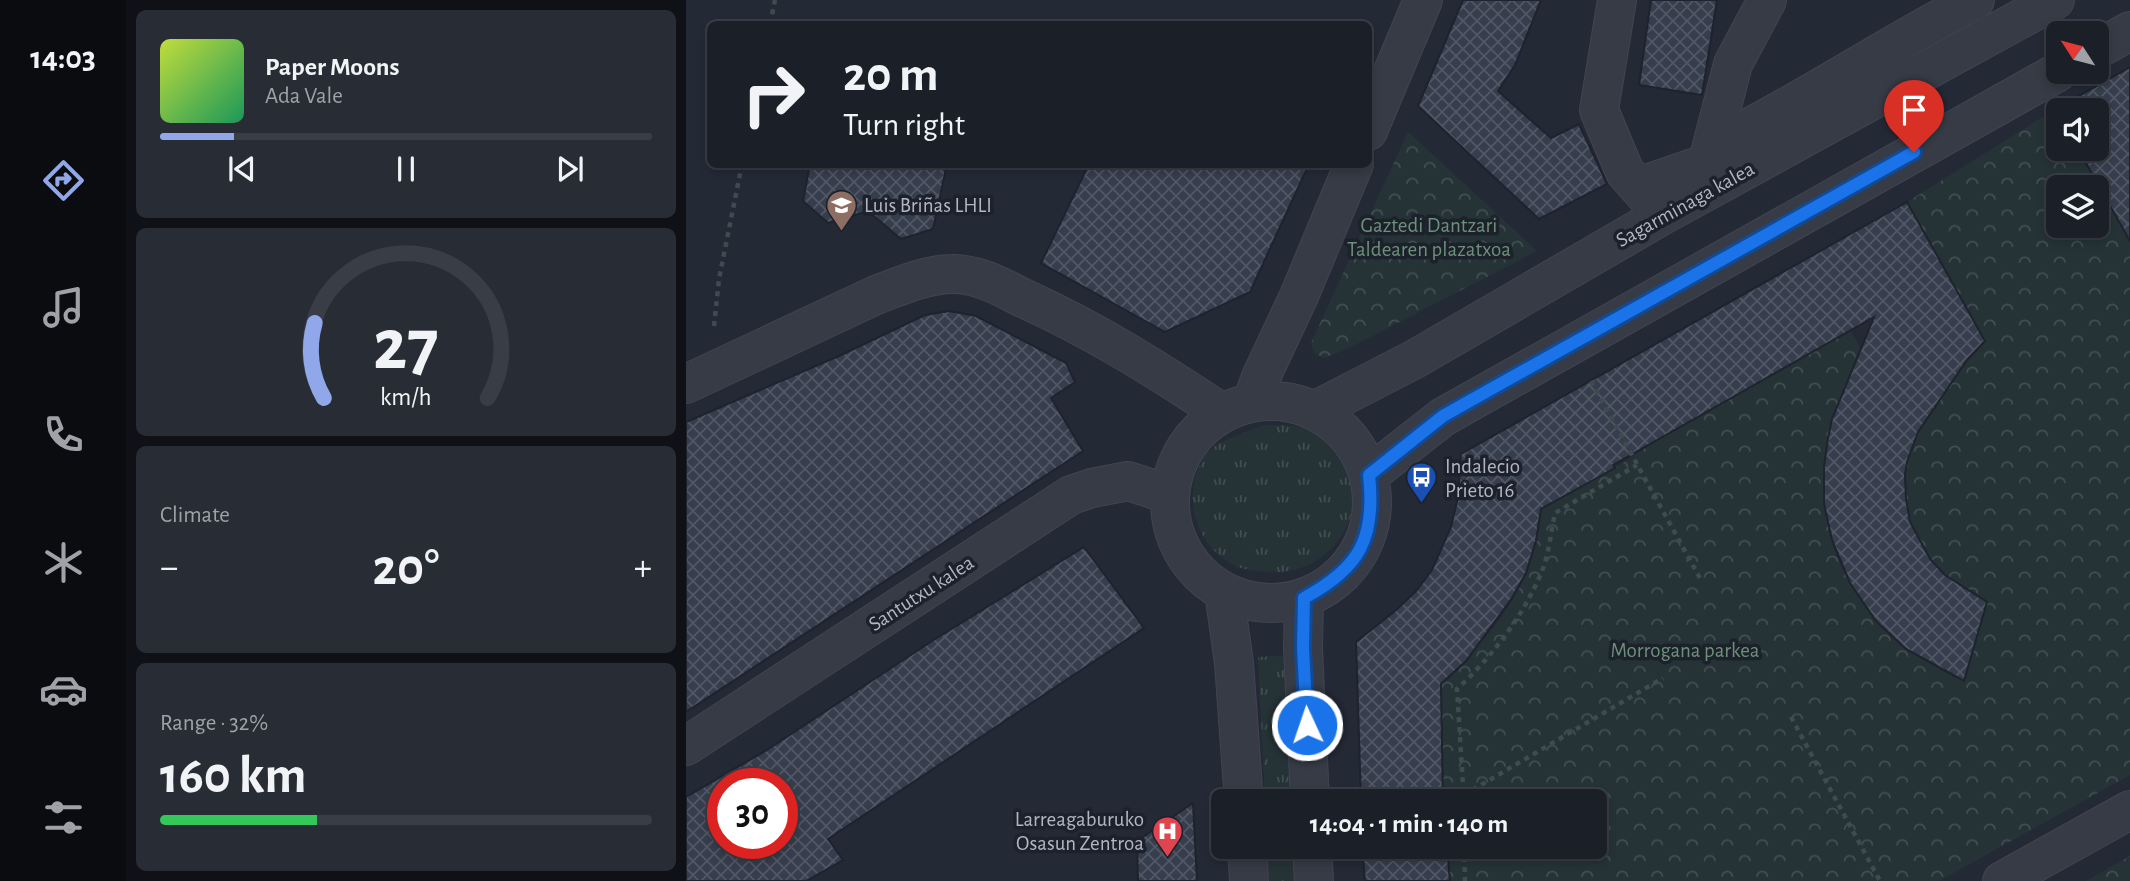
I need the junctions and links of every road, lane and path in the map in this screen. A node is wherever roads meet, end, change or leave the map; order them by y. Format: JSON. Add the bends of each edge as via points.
{"nodes":[{"id":1,"x":775,"y":0,"type":"edge"},
{"id":2,"x":1423,"y":0,"type":"edge"},
{"id":3,"x":1617,"y":0,"type":"edge"},
{"id":4,"x":1975,"y":0,"type":"edge"},
{"id":5,"x":2055,"y":0,"type":"edge"},
{"id":6,"x":1757,"y":6,"type":"edge"},
{"id":7,"x":1929,"y":11,"type":"edge"},
{"id":8,"x":771,"y":21,"type":"edge"},
{"id":9,"x":2130,"y":31,"type":"edge"},
{"id":10,"x":2109,"y":43,"type":"edge"},
{"id":11,"x":2046,"y":79,"type":"edge"},
{"id":12,"x":1372,"y":121,"type":"edge"},
{"id":13,"x":741,"y":168,"type":"edge"},
{"id":14,"x":1352,"y":168,"type":"edge"},
{"id":15,"x":1707,"y":168,"type":"junction"},
{"id":16,"x":1651,"y":201,"type":"junction"},
{"id":17,"x":713,"y":329,"type":"dead end"},
{"id":18,"x":1585,"y":371,"type":"dead end"},
{"id":19,"x":686,"y":384,"type":"edge"},
{"id":20,"x":1237,"y":408,"type":"junction"},
{"id":21,"x":1316,"y":410,"type":"junction"},
{"id":22,"x":1637,"y":465,"type":"junction"},
{"id":23,"x":1369,"y":475,"type":"junction"},
{"id":24,"x":1168,"y":494,"type":"junction"},
{"id":25,"x":1701,"y":580,"type":"dead end"},
{"id":26,"x":1224,"y":592,"type":"junction"},
{"id":27,"x":1304,"y":598,"type":"junction"},
{"id":28,"x":1663,"y":678,"type":"dead end"},
{"id":29,"x":1791,"y":717,"type":"dead end"},
{"id":30,"x":686,"y":746,"type":"edge"},
{"id":31,"x":1243,"y":789,"type":"edge"},
{"id":32,"x":1309,"y":789,"type":"edge"},
{"id":33,"x":1464,"y":789,"type":"edge"},
{"id":34,"x":1473,"y":789,"type":"edge"},
{"id":35,"x":2130,"y":810,"type":"edge"},
{"id":36,"x":1248,"y":859,"type":"edge"},
{"id":37,"x":1313,"y":859,"type":"edge"},
{"id":38,"x":1464,"y":859,"type":"edge"},
{"id":39,"x":1249,"y":881,"type":"edge"},
{"id":40,"x":1314,"y":881,"type":"edge"},
{"id":41,"x":1465,"y":881,"type":"edge"},
{"id":42,"x":1880,"y":881,"type":"edge"},
{"id":43,"x":2002,"y":881,"type":"edge"}],
"edges":[{"from":1,"to":8,"type":"path"},
{"from":2,"to":12,"type":"street"},
{"from":3,"to":16,"type":"street","via":[[1599,110],[1625,172]]},
{"from":4,"to":7,"type":"street"},
{"from":5,"to":15,"type":"street","name":"Sagarminaga kalea"},
{"from":6,"to":15,"type":"street","via":[[1733,64]]},
{"from":7,"to":15,"type":"street","via":[[1767,121]]},
{"from":9,"to":10,"type":"street"},
{"from":11,"to":23,"type":"street","via":[[1443,416]]},
{"from":13,"to":17,"type":"path"},
{"from":14,"to":20,"type":"street","via":[[1261,377]]},
{"from":15,"to":16,"type":"street","name":"Sagarminaga kalea"},
{"from":16,"to":21,"type":"street","name":"Sagarminaga kalea","via":[[1416,359]]},
{"from":18,"to":22,"type":"path"},
{"from":19,"to":20,"type":"street","via":[[876,295],[908,282],[952,274],[982,278],[1063,316]]},
{"from":20,"to":21,"type":"street","via":[[1278,401]]},
{"from":20,"to":24,"type":"street","via":[[1199,432],[1179,460]]},
{"from":21,"to":23,"type":"street","via":[[1353,442]]},
{"from":22,"to":25,"type":"path"},
{"from":22,"to":33,"type":"path","via":[[1555,513],[1542,570],[1520,611],[1483,664],[1457,689]]},
{"from":23,"to":27,"type":"street","via":[[1373,505],[1367,535],[1353,562],[1331,583]]},
{"from":24,"to":26,"type":"street","via":[[1182,551],[1200,575]]},
{"from":24,"to":30,"type":"street","name":"Santutxu kalea","via":[[1129,481],[1070,495]]},
{"from":26,"to":27,"type":"street","via":[[1264,603]]},
{"from":26,"to":31,"type":"street"},
{"from":27,"to":32,"type":"street"},
{"from":28,"to":34,"type":"path"},
{"from":29,"to":42,"type":"path"},
{"from":35,"to":43,"type":"street"},
{"from":36,"to":39,"type":"street"},
{"from":37,"to":40,"type":"street"},
{"from":38,"to":41,"type":"path"}]}
